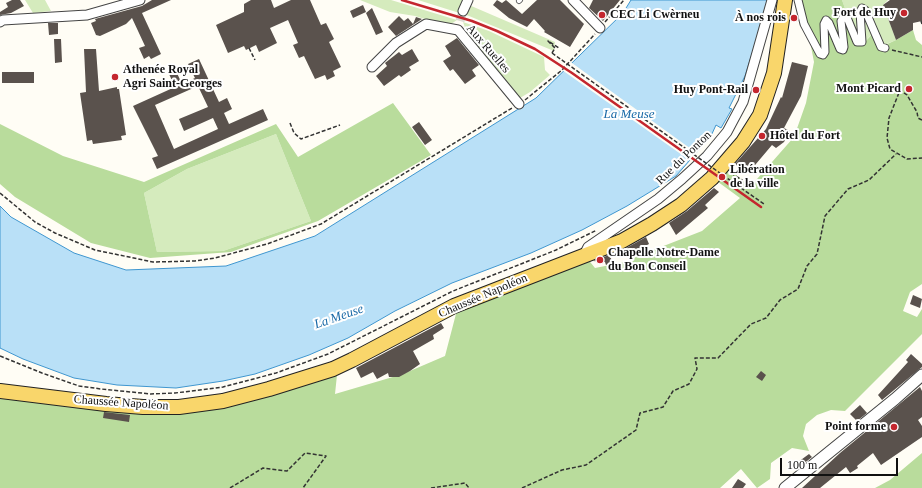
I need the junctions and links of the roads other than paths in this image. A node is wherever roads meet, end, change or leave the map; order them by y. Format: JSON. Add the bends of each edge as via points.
{"nodes":[{"id":1,"x":140,"y":0,"type":"edge"},
{"id":2,"x":468,"y":0,"type":"edge"},
{"id":3,"x":573,"y":0,"type":"edge"},
{"id":4,"x":772,"y":0,"type":"edge"},
{"id":5,"x":785,"y":0,"type":"edge"},
{"id":6,"x":798,"y":0,"type":"edge"},
{"id":7,"x":463,"y":11,"type":"tunnel mouth"},
{"id":8,"x":0,"y":22,"type":"edge"},
{"id":9,"x":600,"y":28,"type":"dead end"},
{"id":10,"x":885,"y":48,"type":"dead end"},
{"id":11,"x":372,"y":67,"type":"dead end"},
{"id":12,"x":519,"y":104,"type":"road end"},
{"id":13,"x":584,"y":255,"type":"junction"},
{"id":14,"x":922,"y":375,"type":"edge"},
{"id":15,"x":0,"y":391,"type":"edge"},
{"id":16,"x":786,"y":488,"type":"edge"}],
"edges":[{"from":1,"to":8,"type":"street","via":[[87,15]]},
{"from":2,"to":7,"type":"street"},
{"from":3,"to":9,"type":"street"},
{"from":4,"to":13,"type":"street","name":"Rue du Ponton","via":[[742,102],[727,132],[707,156],[682,179],[658,199],[588,247]]},
{"from":5,"to":13,"type":"main road","name":"Chaussée Napoléon","via":[[772,79],[760,115],[743,142],[712,178],[681,205],[637,233]]},
{"from":6,"to":10,"type":"street","via":[[804,24],[820,54],[823,55],[825,52],[826,20],[840,49],[843,50],[844,47],[844,16],[857,42],[862,42],[862,8],[881,47]]},
{"from":11,"to":12,"type":"street","name":"Aux Ruelles","via":[[396,43],[426,24],[459,26]]},
{"from":13,"to":15,"type":"main road","name":"Chaussée Napoléon","via":[[454,306],[333,368],[224,401],[179,407],[143,407]]},
{"from":14,"to":16,"type":"street"}]}
